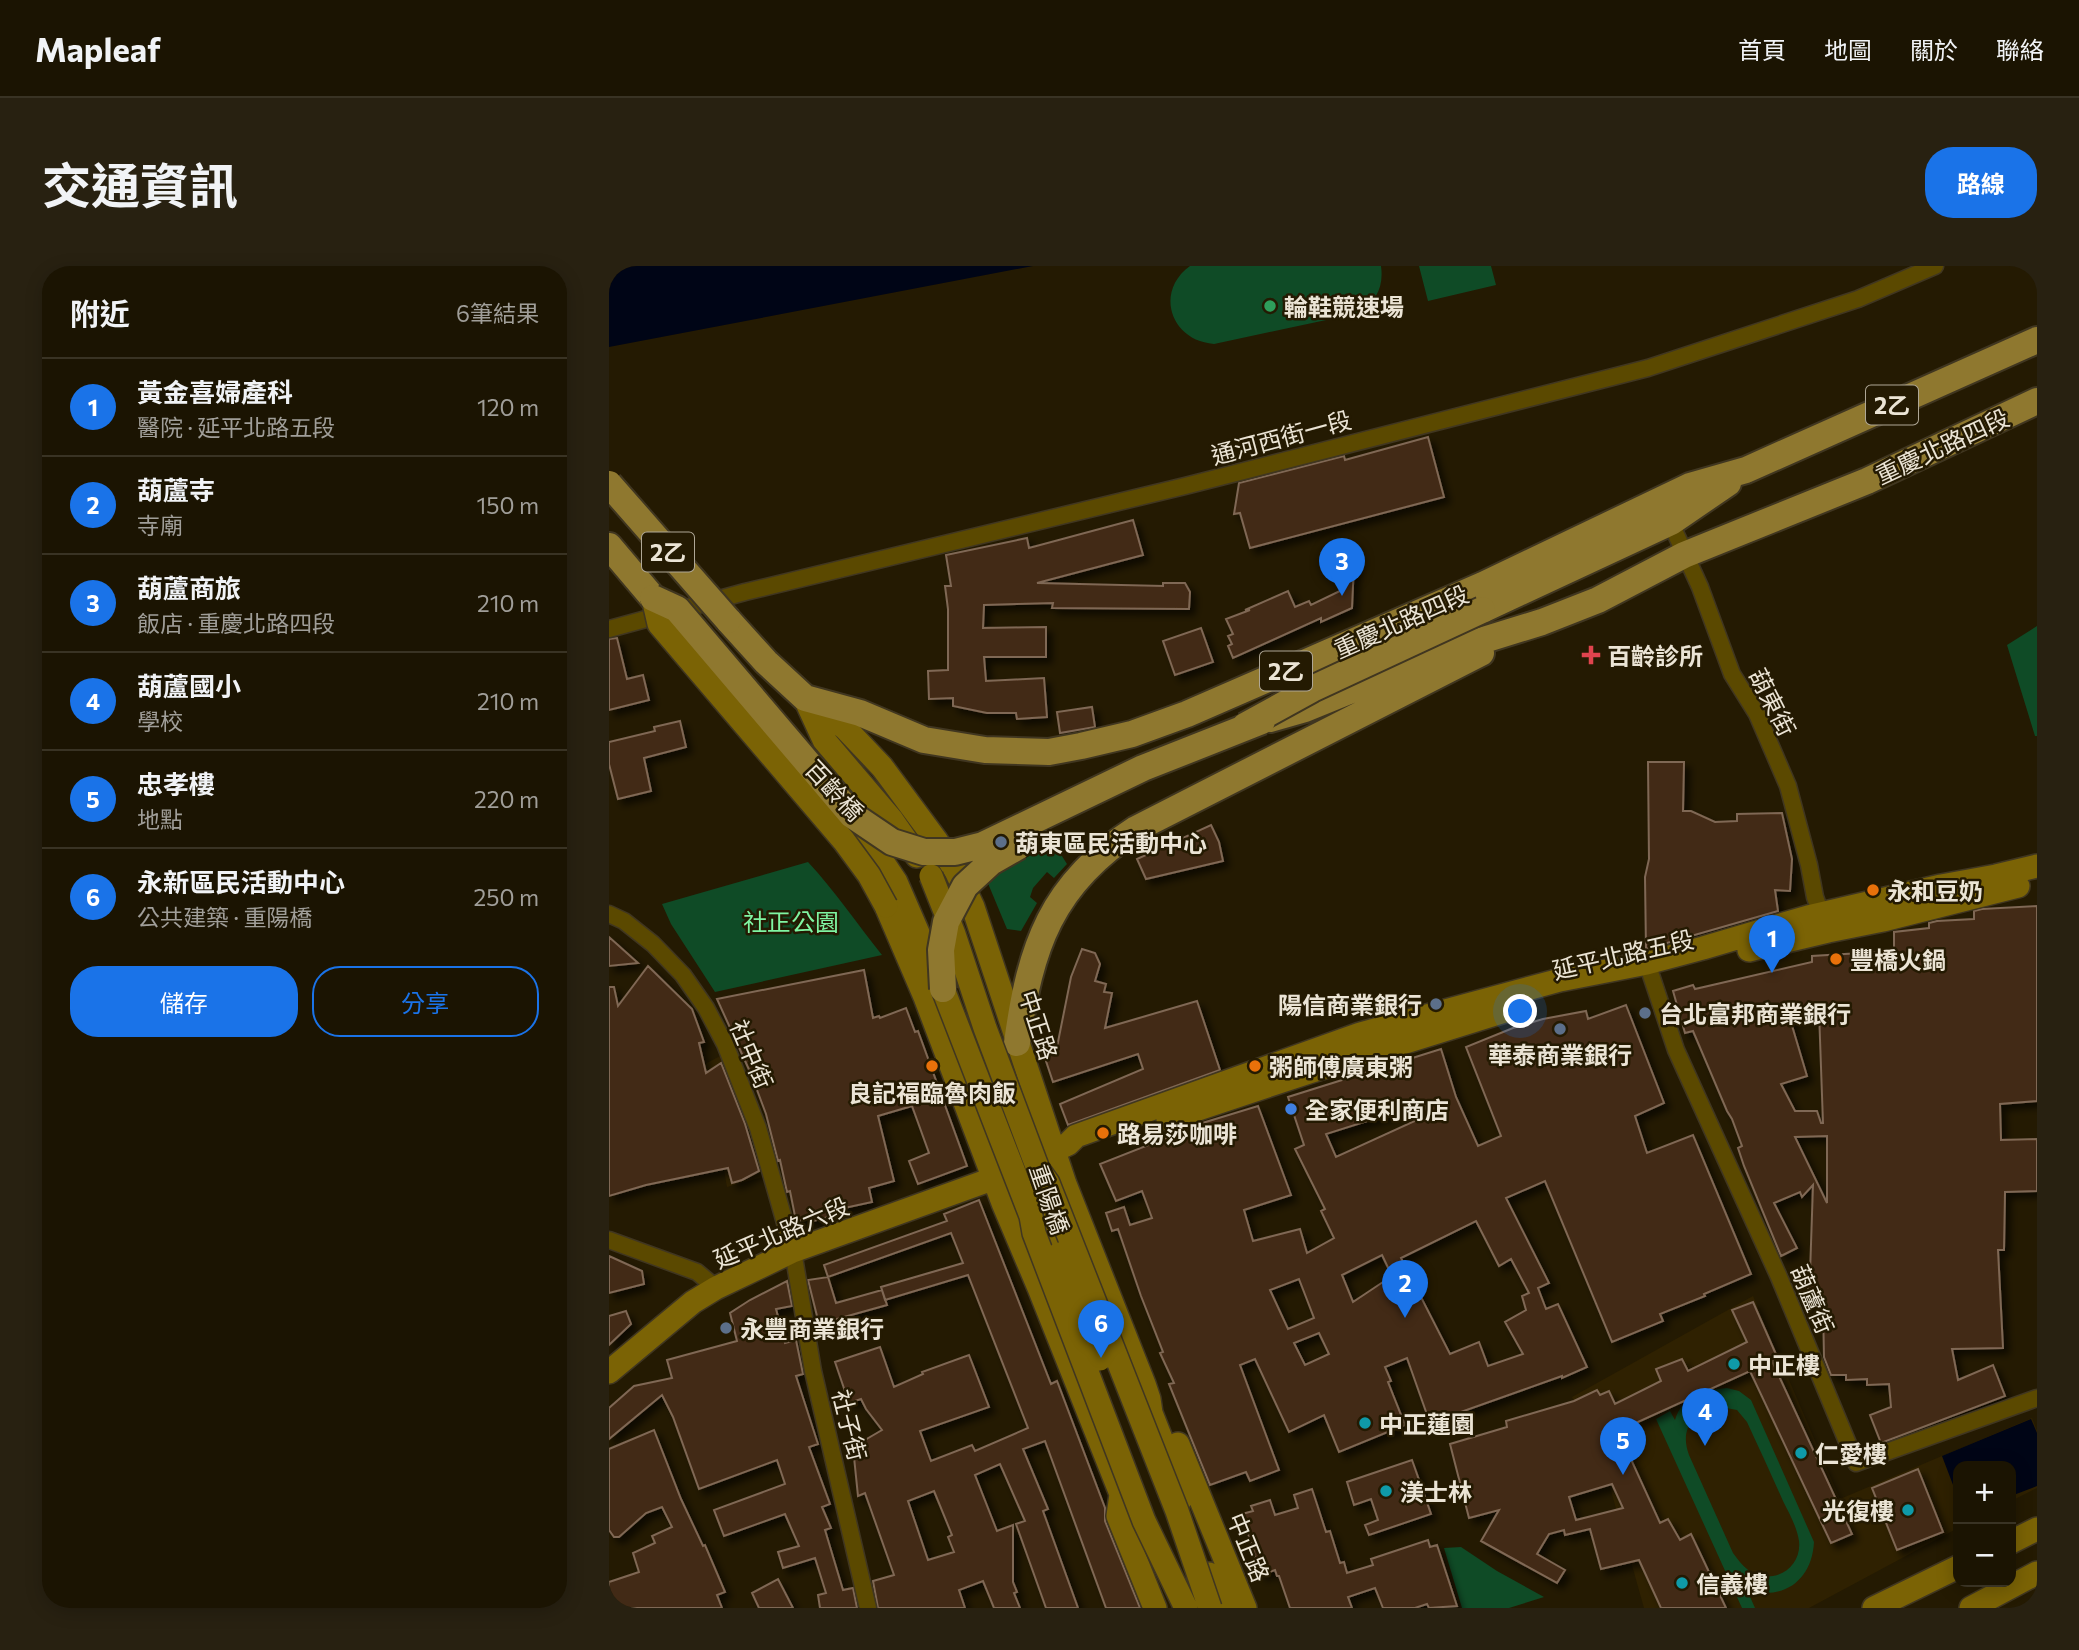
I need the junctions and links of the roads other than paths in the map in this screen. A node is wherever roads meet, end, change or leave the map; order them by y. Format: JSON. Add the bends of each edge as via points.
{"nodes":[{"id":1,"x":1935,"y":266,"type":"edge"},
{"id":2,"x":2037,"y":340,"type":"edge"},
{"id":3,"x":2037,"y":401,"type":"edge"},
{"id":4,"x":609,"y":484,"type":"edge"},
{"id":5,"x":1665,"y":511,"type":"junction"},
{"id":6,"x":609,"y":546,"type":"edge"},
{"id":7,"x":1684,"y":555,"type":"junction"},
{"id":8,"x":653,"y":598,"type":"junction"},
{"id":9,"x":1542,"y":622,"type":"junction"},
{"id":10,"x":609,"y":629,"type":"edge"},
{"id":11,"x":805,"y":698,"type":"junction"},
{"id":12,"x":1262,"y":721,"type":"joint"},
{"id":13,"x":852,"y":815,"type":"junction"},
{"id":14,"x":2037,"y":866,"type":"edge"},
{"id":15,"x":2037,"y":881,"type":"edge"},
{"id":16,"x":609,"y":914,"type":"edge"},
{"id":17,"x":1824,"y":923,"type":"junction"},
{"id":18,"x":1649,"y":969,"type":"junction"},
{"id":19,"x":943,"y":989,"type":"junction"},
{"id":20,"x":1017,"y":1043,"type":"junction"},
{"id":21,"x":1028,"y":1079,"type":"junction"},
{"id":22,"x":966,"y":1104,"type":"junction"},
{"id":23,"x":1061,"y":1147,"type":"junction"},
{"id":24,"x":1038,"y":1169,"type":"junction"},
{"id":25,"x":995,"y":1178,"type":"junction"},
{"id":26,"x":1031,"y":1216,"type":"junction"},
{"id":27,"x":609,"y":1240,"type":"edge"},
{"id":28,"x":793,"y":1251,"type":"junction"},
{"id":29,"x":1059,"y":1254,"type":"junction"},
{"id":30,"x":1097,"y":1266,"type":"junction"},
{"id":31,"x":716,"y":1288,"type":"junction"},
{"id":32,"x":1039,"y":1288,"type":"junction"},
{"id":33,"x":609,"y":1372,"type":"edge"},
{"id":34,"x":2037,"y":1398,"type":"edge"},
{"id":35,"x":1149,"y":1399,"type":"junction"},
{"id":36,"x":1126,"y":1504,"type":"junction"},
{"id":37,"x":2037,"y":1529,"type":"edge"},
{"id":38,"x":2016,"y":1540,"type":"edge"},
{"id":39,"x":1953,"y":1569,"type":"edge"},
{"id":40,"x":2037,"y":1573,"type":"edge"},
{"id":41,"x":1977,"y":1605,"type":"edge"},
{"id":42,"x":868,"y":1608,"type":"edge"},
{"id":43,"x":1155,"y":1608,"type":"edge"},
{"id":44,"x":1176,"y":1608,"type":"edge"},
{"id":45,"x":1186,"y":1608,"type":"edge"},
{"id":46,"x":1199,"y":1608,"type":"edge"},
{"id":47,"x":1209,"y":1608,"type":"edge"},
{"id":48,"x":1222,"y":1608,"type":"edge"},
{"id":49,"x":1245,"y":1608,"type":"edge"},
{"id":50,"x":1874,"y":1608,"type":"edge"},
{"id":51,"x":1949,"y":1608,"type":"edge"}],
"edges":[{"from":1,"to":10,"type":"street","name":"通河西街一段","via":[[1858,299],[1648,368]]},
{"from":2,"to":5,"type":"main road","number":"2乙"},
{"from":3,"to":7,"type":"main road","name":"重慶北路四段","number":"2乙","via":[[1867,481]]},
{"from":4,"to":11,"type":"main road","name":"重慶北路四段","number":"2乙","bridge":true,"via":[[766,662]]},
{"from":5,"to":7,"type":"street","name":"葫東街"},
{"from":5,"to":11,"type":"main road","name":"重慶北路四段","number":"2乙","via":[[1188,714],[1102,742],[1049,752],[985,750],[924,740],[860,713]]},
{"from":5,"to":19,"type":"main road","bridge":true,"via":[[1482,610],[1312,689],[991,862],[965,886],[946,922],[941,950]]},
{"from":6,"to":8,"type":"main road","name":"百齡橋","number":"2乙"},
{"from":7,"to":9,"type":"main road","name":"重慶北路四段","number":"2乙","via":[[1598,600]]},
{"from":7,"to":17,"type":"street","name":"葫東街","via":[[1732,674],[1757,714],[1788,786]]},
{"from":8,"to":13,"type":"main road","name":"百齡橋","number":"2乙","bridge":true,"via":[[677,609]]},
{"from":8,"to":22,"type":"street","name":"百齡橋","bridge":true,"via":[[659,624],[869,875],[925,997]]},
{"from":9,"to":12,"type":"main road","name":"重慶北路四段","number":"2乙","via":[[1445,652],[1305,709]]},
{"from":9,"to":20,"type":"main road","via":[[1129,833],[1066,891],[1046,927],[1030,969]]},
{"from":11,"to":20,"type":"street","name":"中正路","via":[[846,729],[883,767],[956,871],[973,907]]},
{"from":11,"to":24,"type":"street","name":"重陽橋","bridge":true,"via":[[824,740],[892,820],[930,876]]},
{"from":12,"to":13,"type":"main road","name":"百齡橋","number":"2乙","bridge":true,"via":[[1143,768],[983,845],[955,852],[924,852],[892,842]]},
{"from":13,"to":19,"type":"street","name":"重陽橋","bridge":true,"via":[[896,882]]},
{"from":14,"to":17,"type":"street","via":[[1941,886]]},
{"from":15,"to":17,"type":"street","name":"延平北路五段","via":[[1883,920]]},
{"from":16,"to":28,"type":"street","name":"社中街","via":[[653,944],[706,1007],[758,1128]]},
{"from":17,"to":18,"type":"street","name":"延平北路五段"},
{"from":18,"to":23,"type":"street","name":"延平北路五段","via":[[1083,1146]]},
{"from":18,"to":34,"type":"street","name":"葫蘆街","via":[[1676,1050],[1780,1276],[1853,1456]]},
{"from":19,"to":26,"type":"street","name":"重陽橋","bridge":true},
{"from":20,"to":21,"type":"street","name":"中正路"},
{"from":21,"to":22,"type":"street"},
{"from":21,"to":23,"type":"street","name":"中正路"},
{"from":22,"to":25,"type":"street"},
{"from":23,"to":25,"type":"street","name":"延平北路五段"},
{"from":23,"to":30,"type":"street","name":"中正路","via":[[1065,1184]]},
{"from":24,"to":29,"type":"street","via":[[1038,1188]]},
{"from":24,"to":47,"type":"street","name":"重陽橋","bridge":true,"via":[[1048,1183],[1167,1486]]},
{"from":25,"to":28,"type":"street","name":"延平北路六段"},
{"from":25,"to":32,"type":"street"},
{"from":26,"to":29,"type":"street"},
{"from":26,"to":45,"type":"street","name":"重陽橋","bridge":true,"via":[[1144,1521]]},
{"from":27,"to":31,"type":"street","via":[[697,1272]]},
{"from":28,"to":31,"type":"street","name":"延平北路六段"},
{"from":28,"to":42,"type":"street","name":"社子街","via":[[813,1371]]},
{"from":29,"to":46,"type":"street","bridge":true},
{"from":30,"to":32,"type":"street"},
{"from":30,"to":35,"type":"street","name":"中正路"},
{"from":31,"to":33,"type":"street","name":"延平北路六段"},
{"from":32,"to":36,"type":"street"},
{"from":35,"to":48,"type":"street","via":[[1175,1487]]},
{"from":35,"to":49,"type":"street","name":"中正路","via":[[1162,1406]]},
{"from":36,"to":43,"type":"street","via":[[1118,1516]]},
{"from":36,"to":44,"type":"street","bridge":true,"via":[[1149,1540]]},
{"from":37,"to":38,"type":"street"},
{"from":39,"to":50,"type":"street"},
{"from":40,"to":41,"type":"street"},
{"from":41,"to":51,"type":"street"}]}
